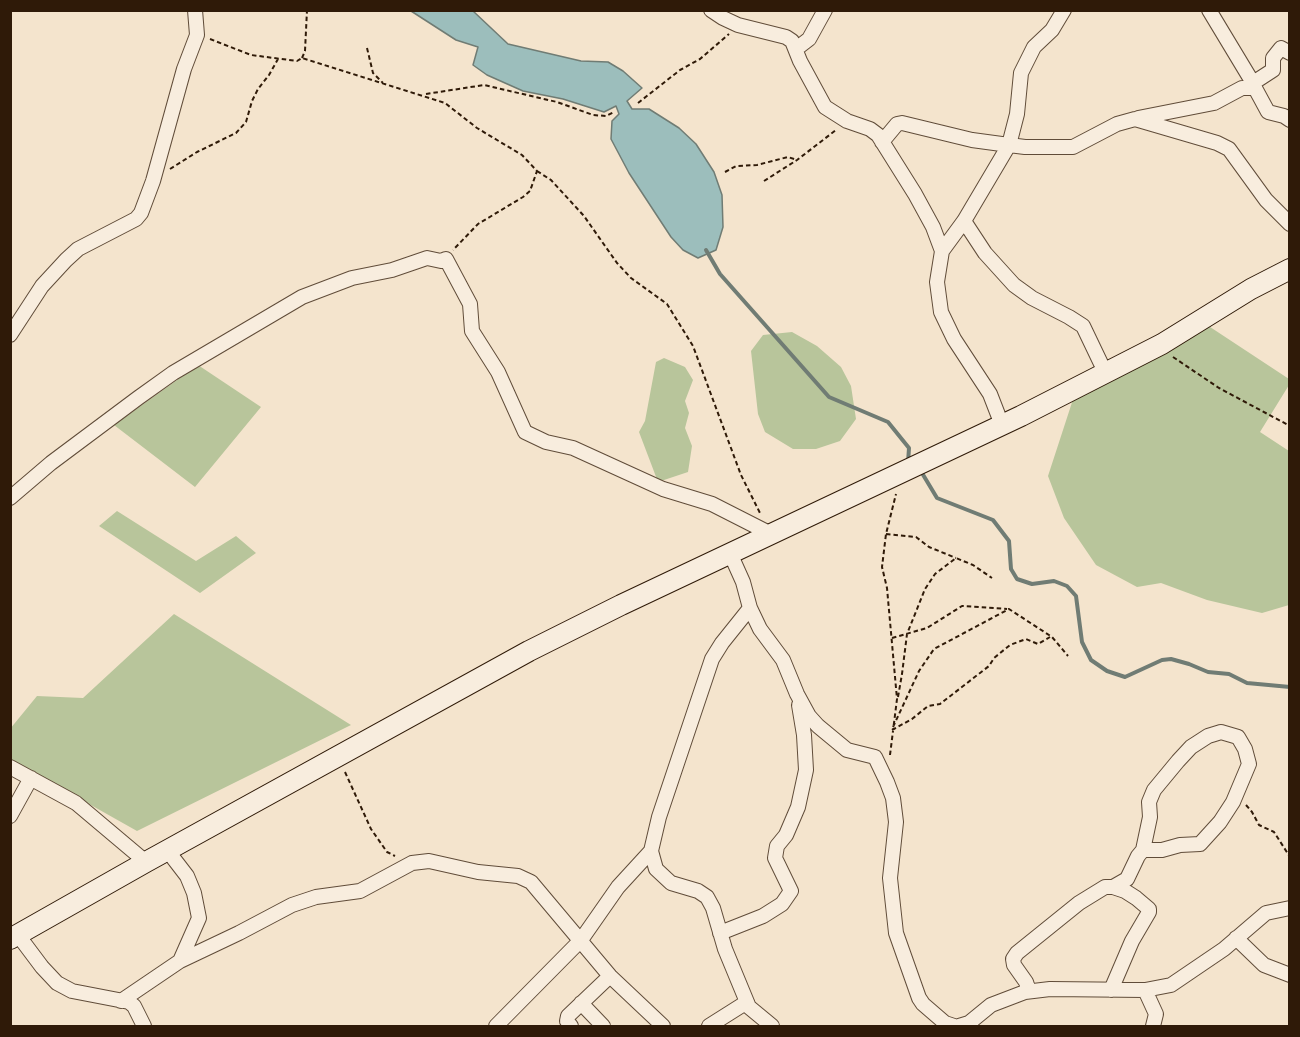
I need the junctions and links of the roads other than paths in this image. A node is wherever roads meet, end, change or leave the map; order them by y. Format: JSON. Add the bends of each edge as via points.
{"nodes":[{"id":1,"x":195,"y":10,"type":"edge"},
{"id":2,"x":711,"y":10,"type":"edge"},
{"id":3,"x":1064,"y":10,"type":"edge"},
{"id":4,"x":1209,"y":10,"type":"edge"},
{"id":5,"x":825,"y":11,"type":"edge"},
{"id":6,"x":796,"y":49,"type":"junction"},
{"id":7,"x":1290,"y":54,"type":"edge"},
{"id":8,"x":1254,"y":85,"type":"junction"},
{"id":9,"x":1135,"y":119,"type":"junction"},
{"id":10,"x":1290,"y":120,"type":"edge"},
{"id":11,"x":882,"y":142,"type":"junction"},
{"id":12,"x":1009,"y":145,"type":"junction"},
{"id":13,"x":964,"y":221,"type":"junction"},
{"id":14,"x":1290,"y":224,"type":"edge"},
{"id":15,"x":942,"y":251,"type":"junction"},
{"id":16,"x":1290,"y":269,"type":"edge"},
{"id":17,"x":10,"y":335,"type":"edge"},
{"id":18,"x":1105,"y":372,"type":"junction"},
{"id":19,"x":1002,"y":425,"type":"junction"},
{"id":20,"x":10,"y":498,"type":"edge"},
{"id":21,"x":771,"y":534,"type":"junction"},
{"id":22,"x":730,"y":553,"type":"junction"},
{"id":23,"x":750,"y":608,"type":"junction"},
{"id":24,"x":797,"y":694,"type":"junction"},
{"id":25,"x":10,"y":767,"type":"edge"},
{"id":26,"x":31,"y":778,"type":"junction"},
{"id":27,"x":10,"y":816,"type":"edge"},
{"id":28,"x":167,"y":850,"type":"junction"},
{"id":29,"x":1143,"y":850,"type":"junction"},
{"id":30,"x":651,"y":851,"type":"junction"},
{"id":31,"x":146,"y":862,"type":"junction"},
{"id":32,"x":1113,"y":887,"type":"junction"},
{"id":33,"x":1290,"y":908,"type":"edge"},
{"id":34,"x":720,"y":933,"type":"junction"},
{"id":35,"x":14,"y":937,"type":"edge"},
{"id":36,"x":1236,"y":938,"type":"junction"},
{"id":37,"x":581,"y":940,"type":"junction"},
{"id":38,"x":180,"y":961,"type":"junction"},
{"id":39,"x":1290,"y":975,"type":"edge"},
{"id":40,"x":610,"y":976,"type":"junction"},
{"id":41,"x":1111,"y":990,"type":"junction"},
{"id":42,"x":1145,"y":990,"type":"junction"},
{"id":43,"x":1029,"y":992,"type":"junction"},
{"id":44,"x":121,"y":1001,"type":"junction"},
{"id":45,"x":747,"y":1002,"type":"junction"},
{"id":46,"x":581,"y":1003,"type":"junction"},
{"id":47,"x":956,"y":1025,"type":"edge"},
{"id":48,"x":144,"y":1026,"type":"edge"},
{"id":49,"x":496,"y":1026,"type":"edge"},
{"id":50,"x":571,"y":1026,"type":"edge"},
{"id":51,"x":603,"y":1026,"type":"edge"},
{"id":52,"x":663,"y":1026,"type":"edge"},
{"id":53,"x":709,"y":1026,"type":"edge"},
{"id":54,"x":772,"y":1026,"type":"edge"},
{"id":55,"x":1153,"y":1026,"type":"edge"}],
"edges":[{"from":1,"to":17,"type":"street","via":[[197,35],[141,213],[93,239],[66,260],[42,285]]},
{"from":2,"to":6,"type":"street","via":[[738,25],[786,37]]},
{"from":3,"to":12,"type":"street","via":[[1052,30],[1034,47],[1021,73]]},
{"from":4,"to":8,"type":"street"},
{"from":5,"to":6,"type":"street","via":[[809,39]]},
{"from":6,"to":11,"type":"street","via":[[825,106],[847,121],[870,129]]},
{"from":7,"to":8,"type":"street","via":[[1281,48],[1273,58],[1273,70]]},
{"from":8,"to":9,"type":"street","via":[[1214,103]]},
{"from":8,"to":10,"type":"street","via":[[1268,112]]},
{"from":9,"to":12,"type":"street","via":[[1073,147]]},
{"from":9,"to":14,"type":"street","via":[[1229,149],[1266,200]]},
{"from":11,"to":12,"type":"street","via":[[902,123]]},
{"from":11,"to":15,"type":"street","via":[[915,194]]},
{"from":12,"to":13,"type":"street"},
{"from":13,"to":15,"type":"street"},
{"from":13,"to":18,"type":"street","via":[[985,253],[1014,285],[1083,326]]},
{"from":15,"to":19,"type":"street","via":[[937,282],[941,312],[990,394]]},
{"from":16,"to":18,"type":"street","via":[[1162,344]]},
{"from":18,"to":19,"type":"street"},
{"from":19,"to":21,"type":"street"},
{"from":20,"to":21,"type":"street","via":[[156,386],[302,297],[352,278],[428,258],[446,259],[470,304],[472,331],[498,372],[525,432],[573,448],[663,489],[712,504]]},
{"from":21,"to":22,"type":"street"},
{"from":22,"to":23,"type":"street"},
{"from":22,"to":28,"type":"street","via":[[529,651]]},
{"from":23,"to":24,"type":"street","via":[[783,660]]},
{"from":23,"to":30,"type":"street","via":[[712,659]]},
{"from":24,"to":34,"type":"street","via":[[806,770],[798,807],[774,858],[791,891],[763,916]]},
{"from":24,"to":47,"type":"street","via":[[813,721],[847,750],[875,757],[888,782],[896,822],[890,878],[896,933],[919,998]]},
{"from":25,"to":26,"type":"street"},
{"from":26,"to":27,"type":"street"},
{"from":26,"to":31,"type":"street","via":[[76,803]]},
{"from":28,"to":31,"type":"street"},
{"from":28,"to":38,"type":"street","via":[[187,876],[199,918]]},
{"from":29,"to":29,"type":"street","via":[[1154,790],[1191,747],[1208,736],[1221,732],[1238,737],[1250,764],[1220,822],[1200,844]]},
{"from":29,"to":32,"type":"street","via":[[1127,879]]},
{"from":30,"to":34,"type":"street","via":[[656,869],[671,883],[707,897]]},
{"from":30,"to":37,"type":"street","via":[[618,887]]},
{"from":31,"to":35,"type":"street"},
{"from":32,"to":41,"type":"street","via":[[1136,898],[1149,912]]},
{"from":32,"to":43,"type":"street","via":[[1079,903],[1017,952],[1014,965]]},
{"from":33,"to":36,"type":"street","via":[[1266,913]]},
{"from":34,"to":45,"type":"street"},
{"from":35,"to":44,"type":"street","via":[[64,988]]},
{"from":36,"to":39,"type":"street","via":[[1264,965]]},
{"from":36,"to":42,"type":"street","via":[[1171,985]]},
{"from":37,"to":38,"type":"street","via":[[526,879],[429,861],[412,863],[360,891],[292,905]]},
{"from":37,"to":40,"type":"street"},
{"from":37,"to":49,"type":"street"},
{"from":38,"to":44,"type":"street"},
{"from":40,"to":46,"type":"street"},
{"from":40,"to":52,"type":"street"},
{"from":41,"to":42,"type":"street"},
{"from":41,"to":43,"type":"street"},
{"from":42,"to":55,"type":"street","via":[[1156,1014]]},
{"from":43,"to":47,"type":"street","via":[[991,1005]]},
{"from":44,"to":48,"type":"street","via":[[132,1004]]},
{"from":45,"to":53,"type":"street"},
{"from":45,"to":54,"type":"street"},
{"from":46,"to":50,"type":"street","via":[[568,1016]]},
{"from":46,"to":51,"type":"street"}]}
